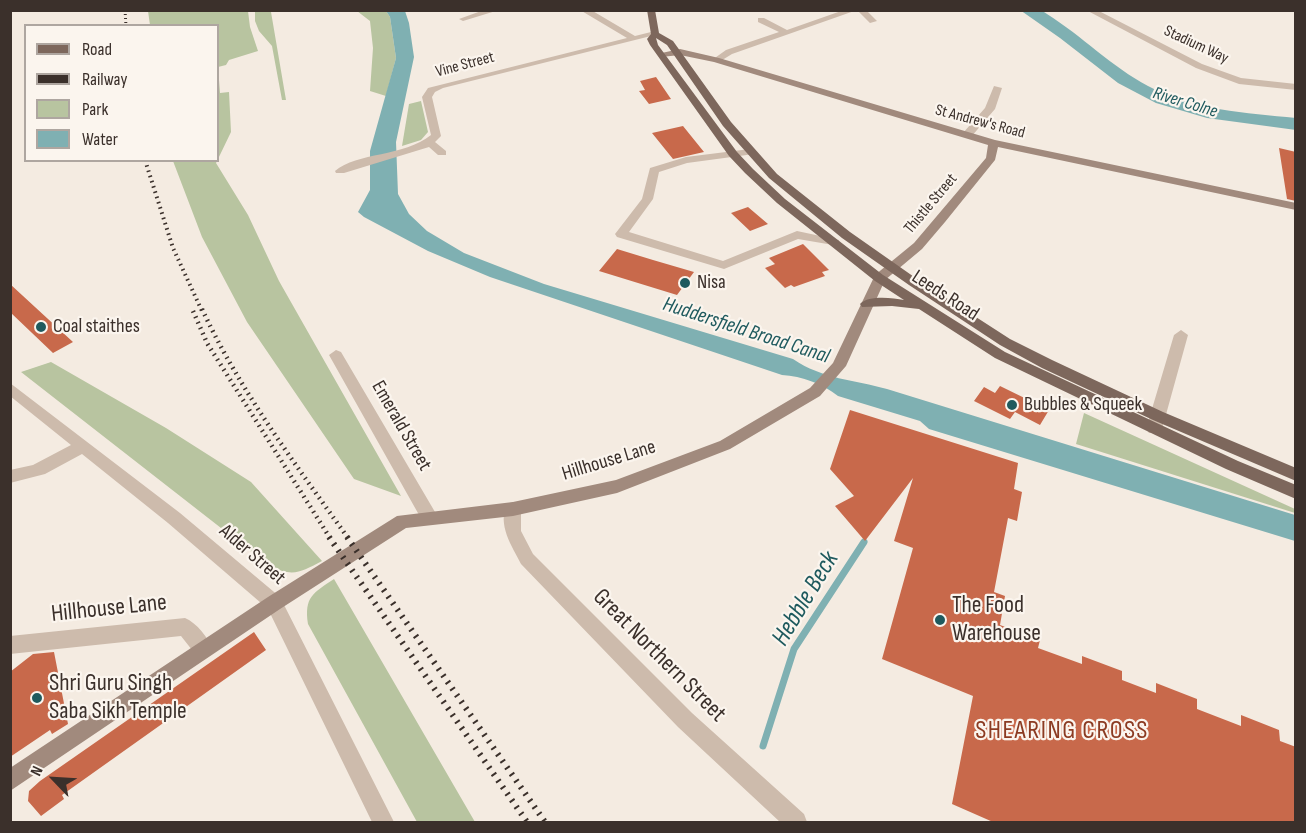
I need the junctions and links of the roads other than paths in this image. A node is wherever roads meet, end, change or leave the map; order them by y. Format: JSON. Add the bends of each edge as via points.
{"nodes":[{"id":1,"x":495,"y":10,"type":"edge"},
{"id":2,"x":584,"y":10,"type":"edge"},
{"id":3,"x":651,"y":10,"type":"edge"},
{"id":4,"x":853,"y":10,"type":"edge"},
{"id":5,"x":861,"y":10,"type":"edge"},
{"id":6,"x":1090,"y":10,"type":"edge"},
{"id":7,"x":463,"y":20,"type":"dead end"},
{"id":8,"x":761,"y":20,"type":"dead end"},
{"id":9,"x":873,"y":21,"type":"dead end"},
{"id":10,"x":788,"y":33,"type":"junction"},
{"id":11,"x":655,"y":34,"type":"junction"},
{"id":12,"x":632,"y":38,"type":"junction"},
{"id":13,"x":675,"y":52,"type":"junction"},
{"id":14,"x":661,"y":54,"type":"junction"},
{"id":15,"x":716,"y":60,"type":"junction"},
{"id":16,"x":1296,"y":87,"type":"edge"},
{"id":17,"x":997,"y":88,"type":"dead end"},
{"id":18,"x":967,"y":135,"type":"junction"},
{"id":19,"x":430,"y":142,"type":"junction"},
{"id":20,"x":993,"y":143,"type":"junction"},
{"id":21,"x":1025,"y":150,"type":"junction"},
{"id":22,"x":750,"y":152,"type":"junction"},
{"id":23,"x":442,"y":153,"type":"dead end"},
{"id":24,"x":733,"y":154,"type":"junction"},
{"id":25,"x":991,"y":158,"type":"junction"},
{"id":26,"x":340,"y":171,"type":"dead end"},
{"id":27,"x":1296,"y":207,"type":"edge"},
{"id":28,"x":803,"y":218,"type":"junction"},
{"id":29,"x":797,"y":235,"type":"junction"},
{"id":30,"x":834,"y":243,"type":"junction"},
{"id":31,"x":891,"y":266,"type":"junction"},
{"id":32,"x":879,"y":278,"type":"junction"},
{"id":33,"x":867,"y":304,"type":"junction"},
{"id":34,"x":924,"y":308,"type":"junction"},
{"id":35,"x":1181,"y":335,"type":"dead end"},
{"id":36,"x":336,"y":355,"type":"dead end"},
{"id":37,"x":10,"y":388,"type":"edge"},
{"id":38,"x":1156,"y":423,"type":"junction"},
{"id":39,"x":83,"y":445,"type":"junction"},
{"id":40,"x":1296,"y":475,"type":"edge"},
{"id":41,"x":10,"y":477,"type":"edge"},
{"id":42,"x":1296,"y":492,"type":"edge"},
{"id":43,"x":513,"y":509,"type":"junction"},
{"id":44,"x":429,"y":517,"type":"junction"},
{"id":45,"x":274,"y":603,"type":"junction"},
{"id":46,"x":10,"y":645,"type":"edge"},
{"id":47,"x":203,"y":649,"type":"junction"},
{"id":48,"x":10,"y":781,"type":"edge"},
{"id":49,"x":383,"y":822,"type":"edge"},
{"id":50,"x":796,"y":822,"type":"edge"}],
"edges":[{"from":1,"to":7,"type":"street"},
{"from":2,"to":12,"type":"street"},
{"from":3,"to":11,"type":"main road","name":"Leeds Road"},
{"from":4,"to":10,"type":"street"},
{"from":5,"to":9,"type":"street"},
{"from":6,"to":16,"type":"street","name":"Stadium Way","via":[[1199,66],[1239,81]]},
{"from":8,"to":10,"type":"street"},
{"from":10,"to":15,"type":"street"},
{"from":11,"to":12,"type":"street","name":"Vine Street"},
{"from":11,"to":13,"type":"main road","name":"Leeds Road","via":[[666,38]]},
{"from":11,"to":14,"type":"main road","name":"Leeds Road","via":[[651,39]]},
{"from":12,"to":19,"type":"street","name":"Vine Street","via":[[431,90],[427,97],[436,136]]},
{"from":13,"to":14,"type":"street","name":"St Andrew's Road"},
{"from":13,"to":15,"type":"street","name":"St Andrew's Road"},
{"from":13,"to":22,"type":"main road","name":"Leeds Road"},
{"from":14,"to":24,"type":"main road","name":"Leeds Road"},
{"from":15,"to":18,"type":"street","name":"St Andrew's Road"},
{"from":17,"to":18,"type":"street","via":[[990,109]]},
{"from":18,"to":20,"type":"street","name":"St Andrew's Road"},
{"from":19,"to":23,"type":"street"},
{"from":19,"to":26,"type":"street"},
{"from":20,"to":21,"type":"street","name":"St Andrew's Road"},
{"from":20,"to":25,"type":"street"},
{"from":21,"to":25,"type":"street","via":[[1009,150]]},
{"from":21,"to":27,"type":"street","name":"St Andrew's Road"},
{"from":22,"to":24,"type":"street"},
{"from":22,"to":31,"type":"main road","name":"Leeds Road","via":[[799,198]]},
{"from":24,"to":28,"type":"main road","name":"Leeds Road"},
{"from":24,"to":29,"type":"street","via":[[686,160],[654,170],[650,195],[621,234],[724,265]]},
{"from":25,"to":31,"type":"street","name":"Thistle Street","via":[[918,246]]},
{"from":28,"to":29,"type":"street"},
{"from":28,"to":30,"type":"main road","name":"Leeds Road"},
{"from":29,"to":30,"type":"street"},
{"from":30,"to":32,"type":"main road","name":"Leeds Road"},
{"from":31,"to":32,"type":"street","name":"Hillhouse Lane"},
{"from":31,"to":38,"type":"main road","name":"Leeds Road","via":[[1005,342]]},
{"from":32,"to":33,"type":"street","name":"Hillhouse Lane"},
{"from":32,"to":34,"type":"main road","name":"Leeds Road"},
{"from":33,"to":34,"type":"main road","via":[[892,302]]},
{"from":33,"to":43,"type":"street","name":"Hillhouse Lane","via":[[839,366],[815,392],[714,449],[617,486]]},
{"from":34,"to":38,"type":"main road","name":"Leeds Road","via":[[1000,355]]},
{"from":35,"to":38,"type":"street"},
{"from":36,"to":44,"type":"street","name":"Emerald Street"},
{"from":37,"to":39,"type":"street","name":"Alder Street"},
{"from":38,"to":40,"type":"main road","name":"Leeds Road"},
{"from":38,"to":42,"type":"main road","name":"Leeds Road"},
{"from":39,"to":41,"type":"street","via":[[29,474]]},
{"from":39,"to":45,"type":"street","name":"Alder Street"},
{"from":43,"to":44,"type":"street","name":"Hillhouse Lane"},
{"from":43,"to":50,"type":"street","name":"Great Northern Street","via":[[513,531],[527,559],[686,720]]},
{"from":44,"to":45,"type":"street","name":"Hillhouse Lane","via":[[403,521]]},
{"from":45,"to":47,"type":"street","name":"Hillhouse Lane"},
{"from":45,"to":49,"type":"street","name":"Alder Street"},
{"from":46,"to":47,"type":"street","name":"Hillhouse Lane","via":[[185,627]]},
{"from":47,"to":48,"type":"street","name":"Hillhouse Lane"}]}
